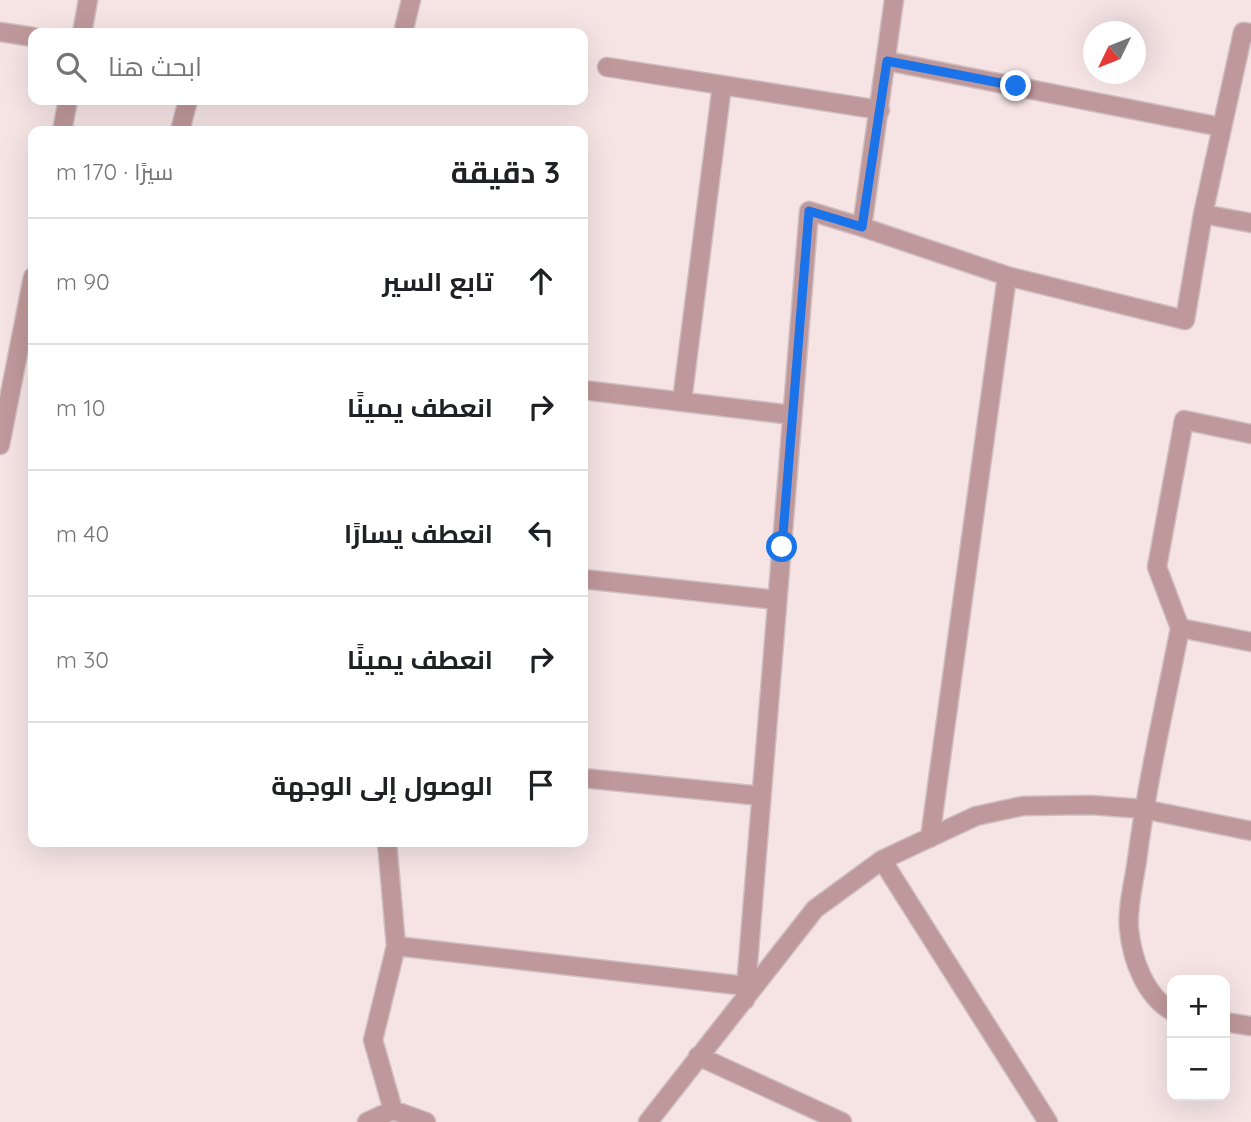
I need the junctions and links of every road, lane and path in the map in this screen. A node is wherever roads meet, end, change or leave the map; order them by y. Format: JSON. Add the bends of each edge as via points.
{"nodes":[{"id":1,"x":88,"y":0,"type":"edge"},
{"id":2,"x":411,"y":0,"type":"edge"},
{"id":3,"x":894,"y":0,"type":"edge"},
{"id":4,"x":83,"y":28,"type":"edge"},
{"id":5,"x":404,"y":28,"type":"edge"},
{"id":6,"x":0,"y":32,"type":"edge"},
{"id":7,"x":1251,"y":33,"type":"edge"},
{"id":8,"x":28,"y":36,"type":"edge"},
{"id":9,"x":887,"y":61,"type":"junction"},
{"id":10,"x":607,"y":67,"type":"dead end"},
{"id":11,"x":722,"y":85,"type":"junction"},
{"id":12,"x":67,"y":105,"type":"edge"},
{"id":13,"x":187,"y":105,"type":"edge"},
{"id":14,"x":880,"y":110,"type":"junction"},
{"id":15,"x":63,"y":126,"type":"edge"},
{"id":16,"x":181,"y":126,"type":"edge"},
{"id":17,"x":1221,"y":127,"type":"junction"},
{"id":18,"x":1203,"y":214,"type":"junction"},
{"id":19,"x":1251,"y":223,"type":"edge"},
{"id":20,"x":862,"y":227,"type":"junction"},
{"id":21,"x":1007,"y":276,"type":"junction"},
{"id":22,"x":28,"y":296,"type":"edge"},
{"id":23,"x":7,"y":374,"type":"edge"},
{"id":24,"x":588,"y":391,"type":"edge"},
{"id":25,"x":682,"y":401,"type":"junction"},
{"id":26,"x":792,"y":415,"type":"junction"},
{"id":27,"x":1251,"y":434,"type":"edge"},
{"id":28,"x":0,"y":445,"type":"edge"},
{"id":29,"x":588,"y":580,"type":"edge"},
{"id":30,"x":777,"y":600,"type":"junction"},
{"id":31,"x":1180,"y":628,"type":"junction"},
{"id":32,"x":1251,"y":642,"type":"edge"},
{"id":33,"x":588,"y":779,"type":"edge"},
{"id":34,"x":761,"y":796,"type":"junction"},
{"id":35,"x":1143,"y":809,"type":"junction"},
{"id":36,"x":1251,"y":831,"type":"edge"},
{"id":37,"x":930,"y":838,"type":"junction"},
{"id":38,"x":387,"y":847,"type":"edge"},
{"id":39,"x":882,"y":860,"type":"junction"},
{"id":40,"x":396,"y":946,"type":"junction"},
{"id":41,"x":746,"y":993,"type":"junction"},
{"id":42,"x":1167,"y":1007,"type":"edge"},
{"id":43,"x":1230,"y":1023,"type":"edge"},
{"id":44,"x":1251,"y":1026,"type":"edge"},
{"id":45,"x":698,"y":1056,"type":"junction"},
{"id":46,"x":393,"y":1110,"type":"junction"},
{"id":47,"x":801,"y":1114,"type":"edge"},
{"id":48,"x":367,"y":1122,"type":"edge"},
{"id":49,"x":426,"y":1122,"type":"edge"},
{"id":50,"x":648,"y":1122,"type":"edge"},
{"id":51,"x":842,"y":1122,"type":"edge"},
{"id":52,"x":1048,"y":1122,"type":"edge"}],
"edges":[{"from":1,"to":4,"type":"street"},
{"from":2,"to":5,"type":"street"},
{"from":3,"to":9,"type":"street"},
{"from":6,"to":8,"type":"street"},
{"from":7,"to":17,"type":"street","via":[[1242,32]]},
{"from":9,"to":14,"type":"street"},
{"from":9,"to":17,"type":"street"},
{"from":10,"to":11,"type":"street"},
{"from":11,"to":14,"type":"street"},
{"from":11,"to":25,"type":"street"},
{"from":12,"to":15,"type":"street"},
{"from":13,"to":16,"type":"street"},
{"from":14,"to":20,"type":"street"},
{"from":17,"to":18,"type":"street"},
{"from":18,"to":19,"type":"street"},
{"from":18,"to":21,"type":"street","via":[[1185,320]]},
{"from":20,"to":21,"type":"street"},
{"from":20,"to":26,"type":"street","via":[[809,211]]},
{"from":21,"to":37,"type":"street"},
{"from":22,"to":23,"type":"street"},
{"from":23,"to":28,"type":"street"},
{"from":24,"to":25,"type":"street"},
{"from":25,"to":26,"type":"street"},
{"from":26,"to":30,"type":"street"},
{"from":27,"to":31,"type":"street","via":[[1184,420],[1157,567]]},
{"from":29,"to":30,"type":"street"},
{"from":30,"to":34,"type":"street"},
{"from":31,"to":32,"type":"street"},
{"from":31,"to":35,"type":"street"},
{"from":33,"to":34,"type":"street"},
{"from":34,"to":41,"type":"street"},
{"from":35,"to":36,"type":"street"},
{"from":35,"to":37,"type":"street","via":[[1023,806],[976,816]]},
{"from":35,"to":42,"type":"street","via":[[1129,930],[1143,979],[1155,999]]},
{"from":37,"to":39,"type":"street"},
{"from":38,"to":40,"type":"street"},
{"from":39,"to":41,"type":"street","via":[[814,909]]},
{"from":39,"to":52,"type":"street"},
{"from":40,"to":41,"type":"street"},
{"from":40,"to":46,"type":"street","via":[[373,1040]]},
{"from":41,"to":45,"type":"street"},
{"from":43,"to":44,"type":"street"},
{"from":45,"to":47,"type":"street"},
{"from":45,"to":50,"type":"street"},
{"from":46,"to":48,"type":"street"},
{"from":46,"to":49,"type":"street"},
{"from":47,"to":51,"type":"street"}]}
